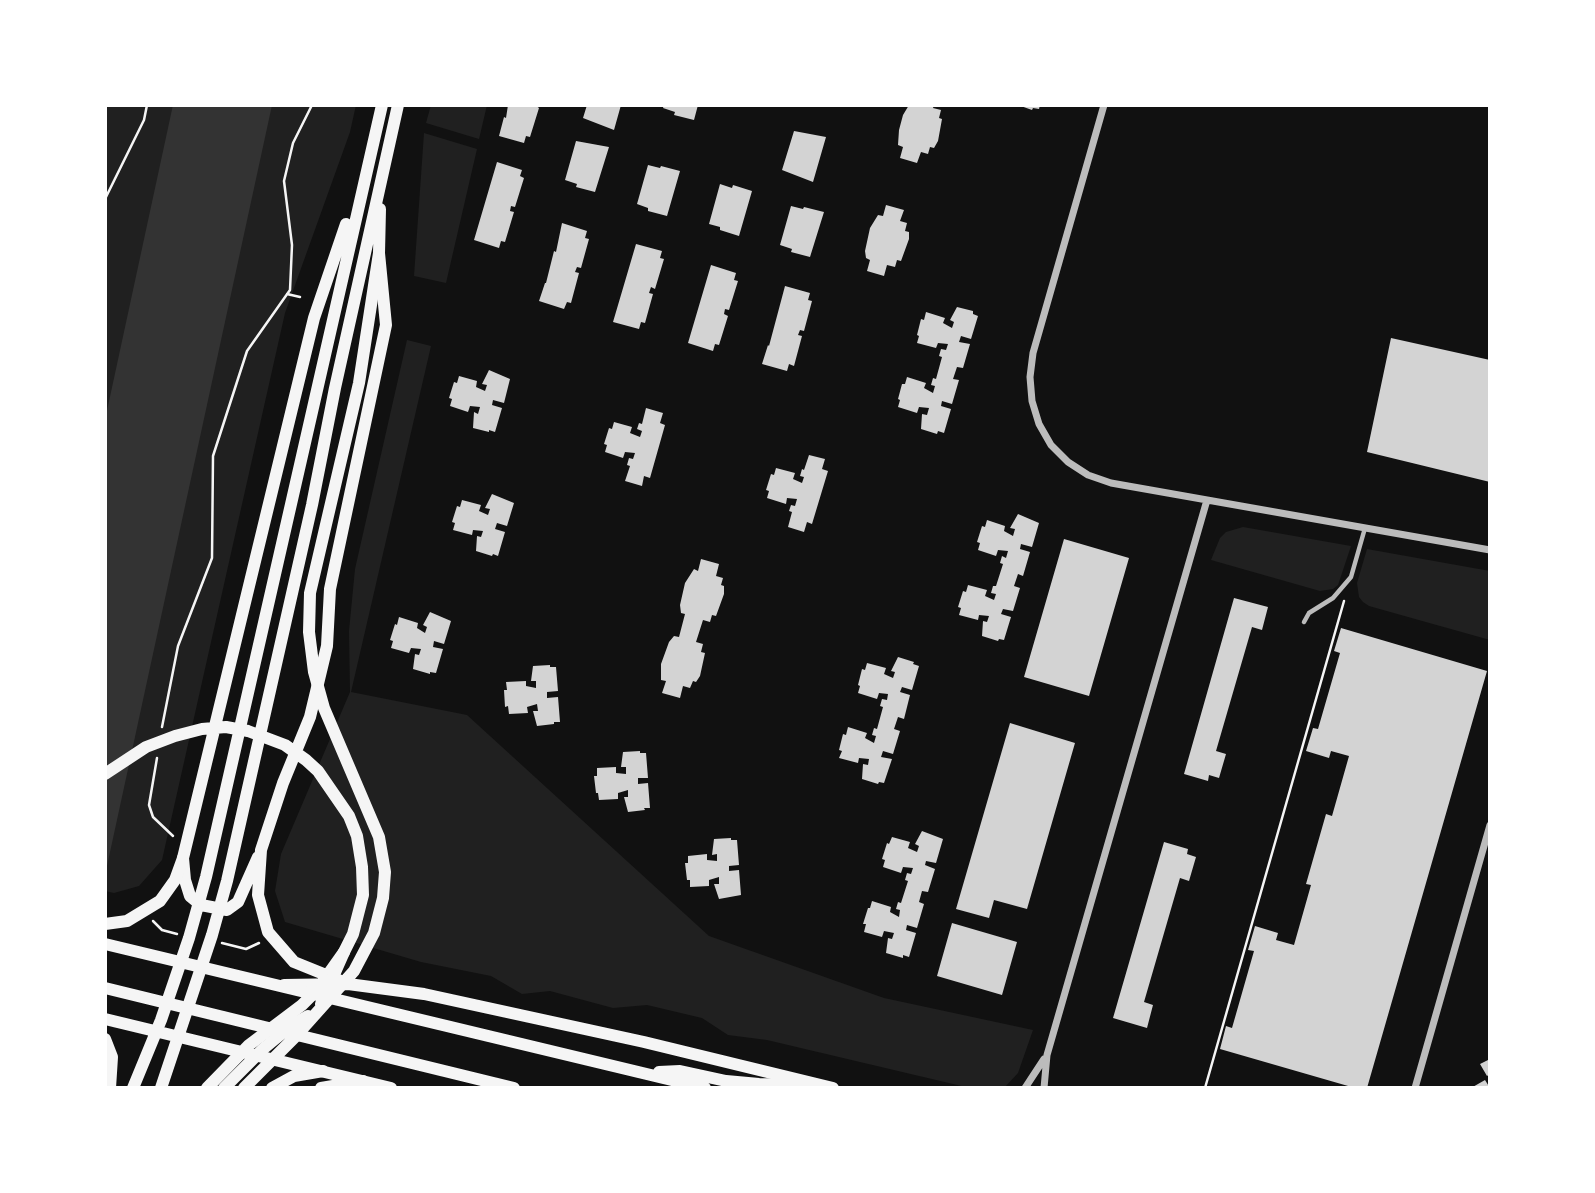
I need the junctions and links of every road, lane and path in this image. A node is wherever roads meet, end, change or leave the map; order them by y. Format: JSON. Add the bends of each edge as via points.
{"nodes":[{"id":1,"x":147,"y":105,"type":"edge"},
{"id":2,"x":313,"y":105,"type":"edge"},
{"id":3,"x":382,"y":105,"type":"edge"},
{"id":4,"x":398,"y":105,"type":"edge"},
{"id":5,"x":1104,"y":105,"type":"edge"},
{"id":6,"x":366,"y":167,"type":"junction"},
{"id":7,"x":382,"y":170,"type":"junction"},
{"id":8,"x":105,"y":199,"type":"edge"},
{"id":9,"x":379,"y":253,"type":"junction"},
{"id":10,"x":287,"y":294,"type":"junction"},
{"id":11,"x":300,"y":297,"type":"dead end"},
{"id":12,"x":1207,"y":500,"type":"junction"},
{"id":13,"x":1365,"y":528,"type":"junction"},
{"id":14,"x":1490,"y":550,"type":"edge"},
{"id":15,"x":1351,"y":578,"type":"junction"},
{"id":16,"x":1304,"y":622,"type":"dead end"},
{"id":17,"x":160,"y":738,"type":"dead end"},
{"id":18,"x":158,"y":751,"type":"dead end"},
{"id":19,"x":105,"y":774,"type":"edge"},
{"id":20,"x":1490,"y":825,"type":"edge"},
{"id":21,"x":173,"y":836,"type":"dead end"},
{"id":22,"x":261,"y":850,"type":"junction"},
{"id":23,"x":183,"y":858,"type":"junction"},
{"id":24,"x":105,"y":924,"type":"edge"},
{"id":25,"x":105,"y":944,"type":"edge"},
{"id":26,"x":344,"y":952,"type":"junction"},
{"id":27,"x":348,"y":984,"type":"junction"},
{"id":28,"x":270,"y":985,"type":"junction"},
{"id":29,"x":105,"y":988,"type":"edge"},
{"id":30,"x":319,"y":1010,"type":"junction"},
{"id":31,"x":105,"y":1019,"type":"edge"},
{"id":32,"x":105,"y":1039,"type":"edge"},
{"id":33,"x":1047,"y":1055,"type":"junction"},
{"id":34,"x":323,"y":1071,"type":"junction"},
{"id":35,"x":642,"y":1073,"type":"junction"},
{"id":36,"x":363,"y":1081,"type":"junction"},
{"id":37,"x":818,"y":1085,"type":"junction"},
{"id":38,"x":110,"y":1088,"type":"edge"},
{"id":39,"x":133,"y":1088,"type":"edge"},
{"id":40,"x":162,"y":1088,"type":"edge"},
{"id":41,"x":207,"y":1088,"type":"edge"},
{"id":42,"x":224,"y":1088,"type":"edge"},
{"id":43,"x":244,"y":1088,"type":"edge"},
{"id":44,"x":272,"y":1088,"type":"edge"},
{"id":45,"x":321,"y":1088,"type":"edge"},
{"id":46,"x":391,"y":1088,"type":"edge"},
{"id":47,"x":514,"y":1088,"type":"edge"},
{"id":48,"x":705,"y":1088,"type":"edge"},
{"id":49,"x":833,"y":1088,"type":"edge"},
{"id":50,"x":1025,"y":1088,"type":"edge"},
{"id":51,"x":1044,"y":1088,"type":"edge"},
{"id":52,"x":1205,"y":1088,"type":"edge"},
{"id":53,"x":1415,"y":1088,"type":"edge"}],
"edges":[{"from":1,"to":8,"type":"path"},
{"from":2,"to":10,"type":"path","via":[[293,143],[284,181],[292,245]]},
{"from":3,"to":6,"type":"main road"},
{"from":4,"to":7,"type":"main road"},
{"from":5,"to":12,"type":"street","via":[[1034,354],[1032,401],[1051,445],[1088,475]]},
{"from":6,"to":23,"type":"main road","via":[[314,318]]},
{"from":6,"to":39,"type":"main road","via":[[206,877],[161,1020]]},
{"from":7,"to":9,"type":"main road"},
{"from":7,"to":40,"type":"main road","via":[[227,881]]},
{"from":9,"to":22,"type":"main road","via":[[386,325],[330,589],[327,646],[310,716]]},
{"from":9,"to":30,"type":"main road","via":[[359,383],[309,605],[309,632],[324,708],[379,837],[385,872],[383,898],[374,933],[354,971]]},
{"from":10,"to":11,"type":"path"},
{"from":10,"to":17,"type":"path","via":[[247,351],[213,456],[212,558],[178,646]]},
{"from":12,"to":13,"type":"street"},
{"from":12,"to":33,"type":"street"},
{"from":13,"to":14,"type":"street"},
{"from":13,"to":15,"type":"lane"},
{"from":15,"to":16,"type":"lane"},
{"from":15,"to":52,"type":"path"},
{"from":18,"to":21,"type":"path","via":[[149,805],[153,817]]},
{"from":19,"to":26,"type":"main road","via":[[146,747],[226,727],[285,745],[306,760],[334,791],[357,836],[363,895]]},
{"from":20,"to":53,"type":"street"},
{"from":22,"to":23,"type":"main road","via":[[238,902],[227,910],[201,905],[190,895]]},
{"from":22,"to":27,"type":"main road","via":[[258,895],[268,932],[294,962]]},
{"from":23,"to":24,"type":"main road","via":[[160,901],[127,920]]},
{"from":25,"to":28,"type":"main road"},
{"from":26,"to":30,"type":"main road"},
{"from":26,"to":41,"type":"main road","via":[[302,1005],[249,1045]]},
{"from":27,"to":28,"type":"main road"},
{"from":27,"to":37,"type":"main road","via":[[424,994]]},
{"from":28,"to":35,"type":"main road"},
{"from":29,"to":47,"type":"main road"},
{"from":30,"to":42,"type":"main road","via":[[292,1025]]},
{"from":30,"to":43,"type":"main road"},
{"from":31,"to":34,"type":"main road"},
{"from":32,"to":38,"type":"main road","via":[[112,1057]]},
{"from":33,"to":50,"type":"street"},
{"from":33,"to":51,"type":"street"},
{"from":34,"to":36,"type":"main road"},
{"from":34,"to":44,"type":"main road","via":[[294,1076]]},
{"from":35,"to":37,"type":"main road","via":[[680,1071],[726,1081]]},
{"from":35,"to":48,"type":"main road"},
{"from":36,"to":45,"type":"main road"},
{"from":36,"to":46,"type":"main road"},
{"from":37,"to":49,"type":"main road"}]}
